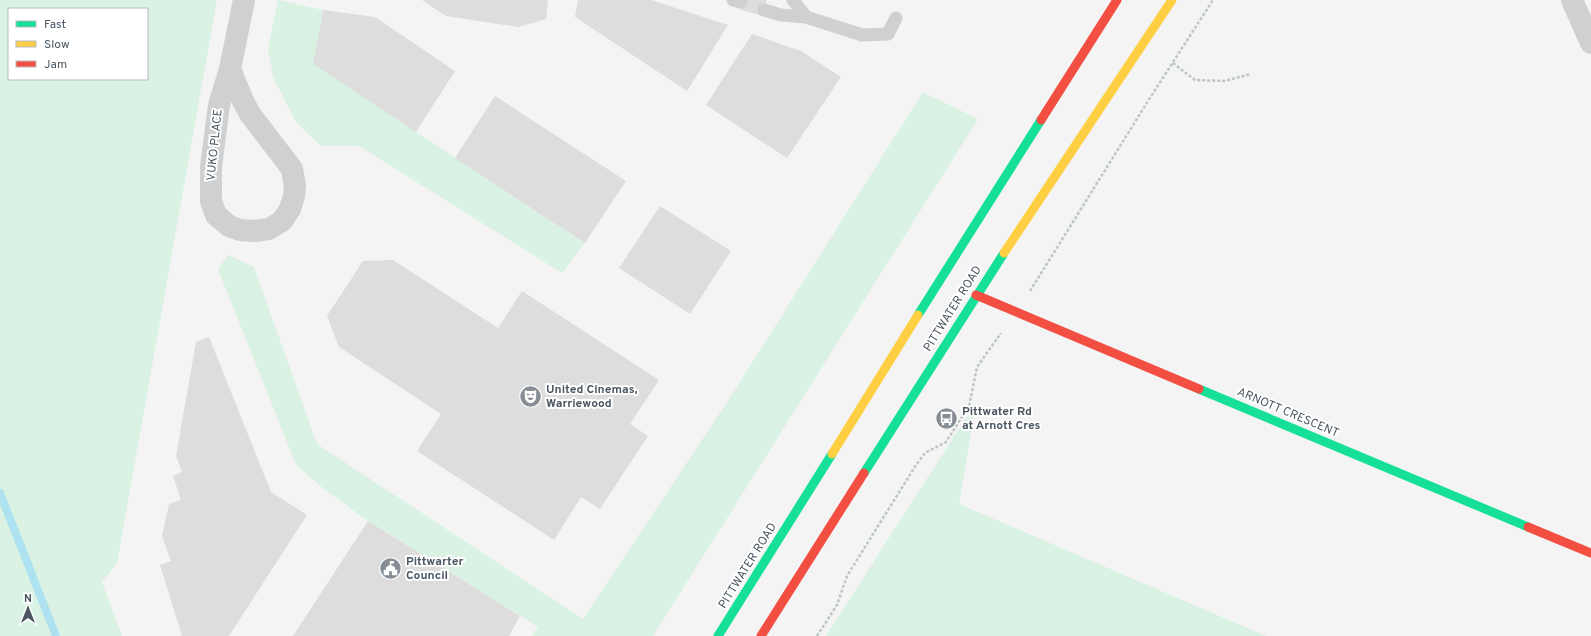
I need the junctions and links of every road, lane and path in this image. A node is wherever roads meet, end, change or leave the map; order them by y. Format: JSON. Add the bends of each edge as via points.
{"nodes":[{"id":1,"x":244,"y":0,"type":"edge"},
{"id":2,"x":793,"y":0,"type":"edge"},
{"id":3,"x":1117,"y":0,"type":"edge"},
{"id":4,"x":1172,"y":0,"type":"edge"},
{"id":5,"x":1572,"y":0,"type":"edge"},
{"id":6,"x":764,"y":10,"type":"dead end"},
{"id":7,"x":806,"y":17,"type":"junction"},
{"id":8,"x":896,"y":18,"type":"dead end"},
{"id":9,"x":1591,"y":43,"type":"edge"},
{"id":10,"x":1173,"y":63,"type":"dead end"},
{"id":11,"x":230,"y":69,"type":"junction"},
{"id":12,"x":1252,"y":74,"type":"dead end"},
{"id":13,"x":976,"y":295,"type":"junction"},
{"id":14,"x":1591,"y":553,"type":"edge"},
{"id":15,"x":718,"y":636,"type":"edge"},
{"id":16,"x":761,"y":636,"type":"edge"}],
"edges":[{"from":1,"to":11,"type":"street","name":"VUKO PLACE"},
{"from":2,"to":7,"type":"lane"},
{"from":3,"to":15,"type":"main road","name":"PITTWATER ROAD","via":[[945,270]]},
{"from":4,"to":13,"type":"main road","name":"PITTWATER ROAD"},
{"from":5,"to":9,"type":"street"},
{"from":6,"to":7,"type":"lane"},
{"from":7,"to":8,"type":"lane","via":[[862,35],[888,34]]},
{"from":10,"to":12,"type":"path","via":[[1195,80],[1224,81]]},
{"from":11,"to":11,"type":"street","name":"VUKO PLACE","via":[[250,114],[292,169],[295,186],[290,209],[282,221],[269,229],[240,230],[229,226],[216,214],[211,201],[210,167],[219,106]]},
{"from":13,"to":14,"type":"main road","name":"ARNOTT CRESCENT"},
{"from":13,"to":16,"type":"main road","name":"PITTWATER ROAD"}]}
